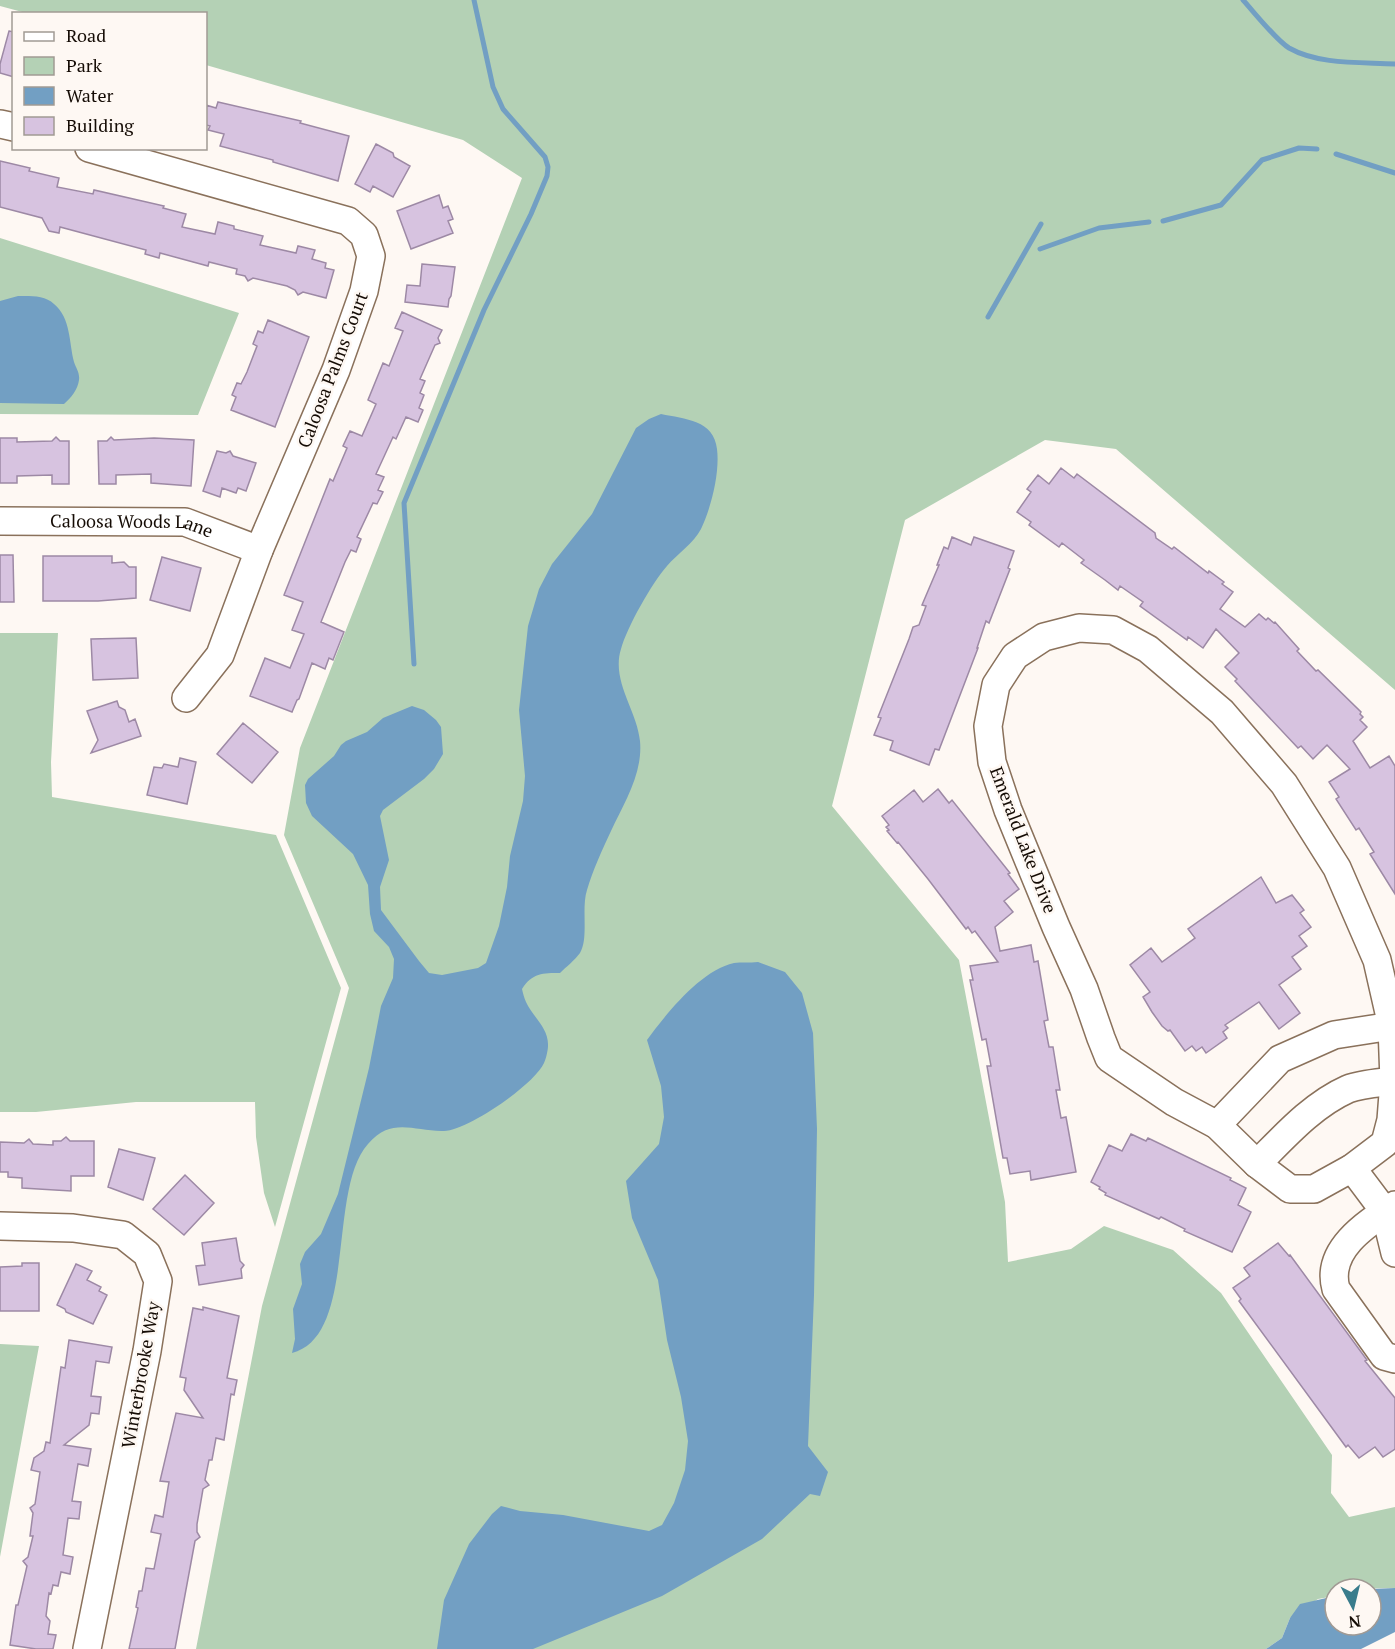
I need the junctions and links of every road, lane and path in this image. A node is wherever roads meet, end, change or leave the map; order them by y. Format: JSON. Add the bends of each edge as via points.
{"nodes":[{"id":1,"x":96,"y":150,"type":"edge"},
{"id":2,"x":0,"y":521,"type":"edge"},
{"id":3,"x":259,"y":550,"type":"junction"},
{"id":4,"x":186,"y":698,"type":"dead end"},
{"id":5,"x":1392,"y":1026,"type":"junction"},
{"id":6,"x":1394,"y":1081,"type":"edge"},
{"id":7,"x":1217,"y":1125,"type":"junction"},
{"id":8,"x":1257,"y":1164,"type":"junction"},
{"id":9,"x":1352,"y":1168,"type":"junction"},
{"id":10,"x":1390,"y":1209,"type":"edge"},
{"id":11,"x":0,"y":1226,"type":"edge"},
{"id":12,"x":1395,"y":1253,"type":"edge"},
{"id":13,"x":1395,"y":1359,"type":"edge"},
{"id":14,"x":87,"y":1649,"type":"edge"}],
"edges":[{"from":1,"to":3,"type":"street","name":"Caloosa Palms Court","via":[[348,221],[364,235],[371,256],[364,291],[336,370]]},
{"from":2,"to":3,"type":"street","name":"Caloosa Woods Lane","via":[[185,522]]},
{"from":3,"to":4,"type":"street","name":"Caloosa Palms Court","via":[[220,655]]},
{"from":5,"to":6,"type":"street","name":"Emerald Lake Drive"},
{"from":5,"to":7,"type":"street","via":[[1334,1035],[1280,1059]]},
{"from":5,"to":7,"type":"street","name":"Emerald Lake Drive","via":[[1377,960],[1337,868],[1284,784],[1222,712],[1148,649],[1113,630],[1079,628],[1044,637],[1015,656],[996,685],[987,726],[992,762],[1008,810],[1084,988],[1109,1058],[1174,1102]]},
{"from":6,"to":8,"type":"street","via":[[1349,1088],[1322,1104]]},
{"from":6,"to":9,"type":"street","name":"Emerald Lake Drive","via":[[1385,1143]]},
{"from":7,"to":8,"type":"street","name":"Emerald Lake Drive"},
{"from":8,"to":9,"type":"street","name":"Emerald Lake Drive","via":[[1290,1189],[1314,1189]]},
{"from":9,"to":10,"type":"street"},
{"from":10,"to":12,"type":"street"},
{"from":10,"to":13,"type":"street","via":[[1350,1239],[1334,1265],[1333,1278],[1336,1289],[1384,1356]]},
{"from":11,"to":14,"type":"street","name":"Winterbrooke Way","via":[[73,1228],[123,1235],[147,1254],[158,1281]]}]}
